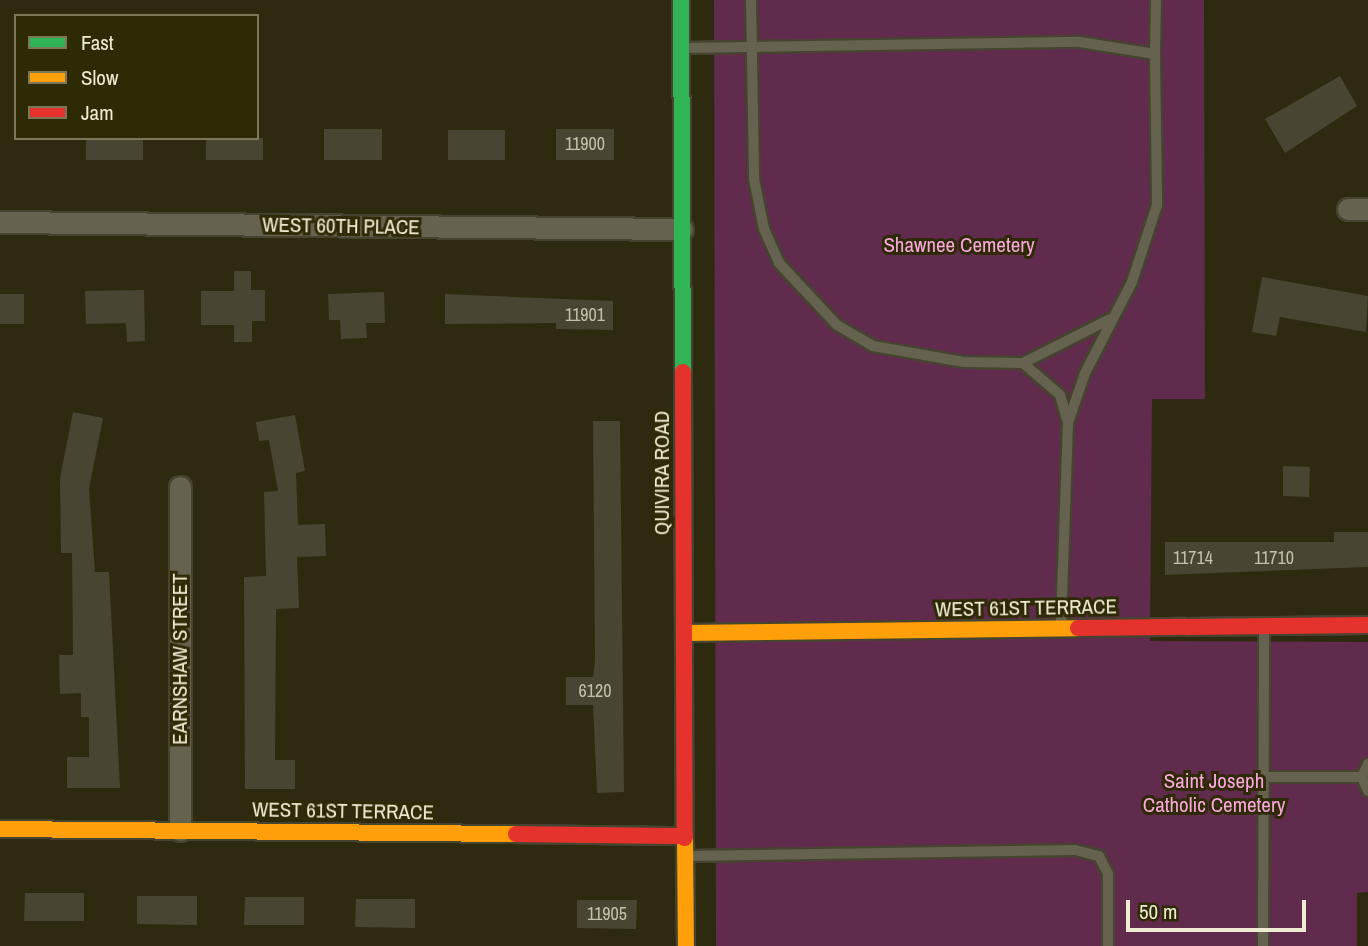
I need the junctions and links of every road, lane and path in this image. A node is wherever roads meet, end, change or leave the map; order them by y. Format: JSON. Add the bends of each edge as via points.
{"nodes":[{"id":1,"x":681,"y":0,"type":"edge"},
{"id":2,"x":751,"y":0,"type":"edge"},
{"id":3,"x":1156,"y":0,"type":"edge"},
{"id":4,"x":748,"y":45,"type":"junction"},
{"id":5,"x":681,"y":48,"type":"junction"},
{"id":6,"x":1155,"y":54,"type":"junction"},
{"id":7,"x":0,"y":222,"type":"edge"},
{"id":8,"x":682,"y":229,"type":"junction"},
{"id":9,"x":1110,"y":319,"type":"junction"},
{"id":10,"x":1023,"y":363,"type":"junction"},
{"id":11,"x":1068,"y":423,"type":"junction"},
{"id":12,"x":180,"y":487,"type":"dead end"},
{"id":13,"x":1368,"y":625,"type":"edge"},
{"id":14,"x":1264,"y":626,"type":"junction"},
{"id":15,"x":1061,"y":628,"type":"junction"},
{"id":16,"x":684,"y":633,"type":"junction"},
{"id":17,"x":1368,"y":764,"type":"edge"},
{"id":18,"x":1362,"y":777,"type":"junction"},
{"id":19,"x":1264,"y":778,"type":"junction"},
{"id":20,"x":1368,"y":791,"type":"edge"},
{"id":21,"x":0,"y":829,"type":"edge"},
{"id":22,"x":180,"y":831,"type":"junction"},
{"id":23,"x":685,"y":836,"type":"junction"},
{"id":24,"x":685,"y":856,"type":"junction"},
{"id":25,"x":687,"y":946,"type":"edge"},
{"id":26,"x":1108,"y":946,"type":"edge"},
{"id":27,"x":1263,"y":946,"type":"edge"}],
"edges":[{"from":1,"to":5,"type":"street","name":"QUIVIRA ROAD"},
{"from":2,"to":4,"type":"lane"},
{"from":3,"to":6,"type":"lane"},
{"from":4,"to":5,"type":"lane"},
{"from":4,"to":6,"type":"lane","via":[[1080,43]]},
{"from":4,"to":10,"type":"lane","via":[[754,180],[764,229],[779,263],[805,295],[837,324],[873,346],[964,362]]},
{"from":5,"to":8,"type":"street","name":"QUIVIRA ROAD"},
{"from":6,"to":9,"type":"lane","via":[[1157,205],[1132,282]]},
{"from":7,"to":8,"type":"street","name":"WEST 60TH PLACE"},
{"from":8,"to":16,"type":"street","name":"QUIVIRA ROAD"},
{"from":9,"to":10,"type":"lane"},
{"from":9,"to":11,"type":"lane"},
{"from":10,"to":11,"type":"lane","via":[[1060,395]]},
{"from":11,"to":15,"type":"lane"},
{"from":12,"to":22,"type":"street","name":"EARNSHAW STREET"},
{"from":13,"to":14,"type":"street","name":"WEST 61ST TERRACE"},
{"from":14,"to":15,"type":"street","name":"WEST 61ST TERRACE"},
{"from":14,"to":19,"type":"lane"},
{"from":15,"to":16,"type":"street","name":"WEST 61ST TERRACE"},
{"from":16,"to":23,"type":"street","name":"QUIVIRA ROAD"},
{"from":17,"to":18,"type":"lane"},
{"from":18,"to":19,"type":"lane"},
{"from":18,"to":20,"type":"lane"},
{"from":19,"to":27,"type":"lane"},
{"from":21,"to":22,"type":"street","name":"WEST 61ST TERRACE"},
{"from":22,"to":23,"type":"street","name":"WEST 61ST TERRACE"},
{"from":23,"to":24,"type":"street","name":"QUIVIRA ROAD"},
{"from":24,"to":25,"type":"street","name":"QUIVIRA ROAD"},
{"from":24,"to":26,"type":"lane","via":[[1076,850],[1099,856],[1108,874]]}]}
